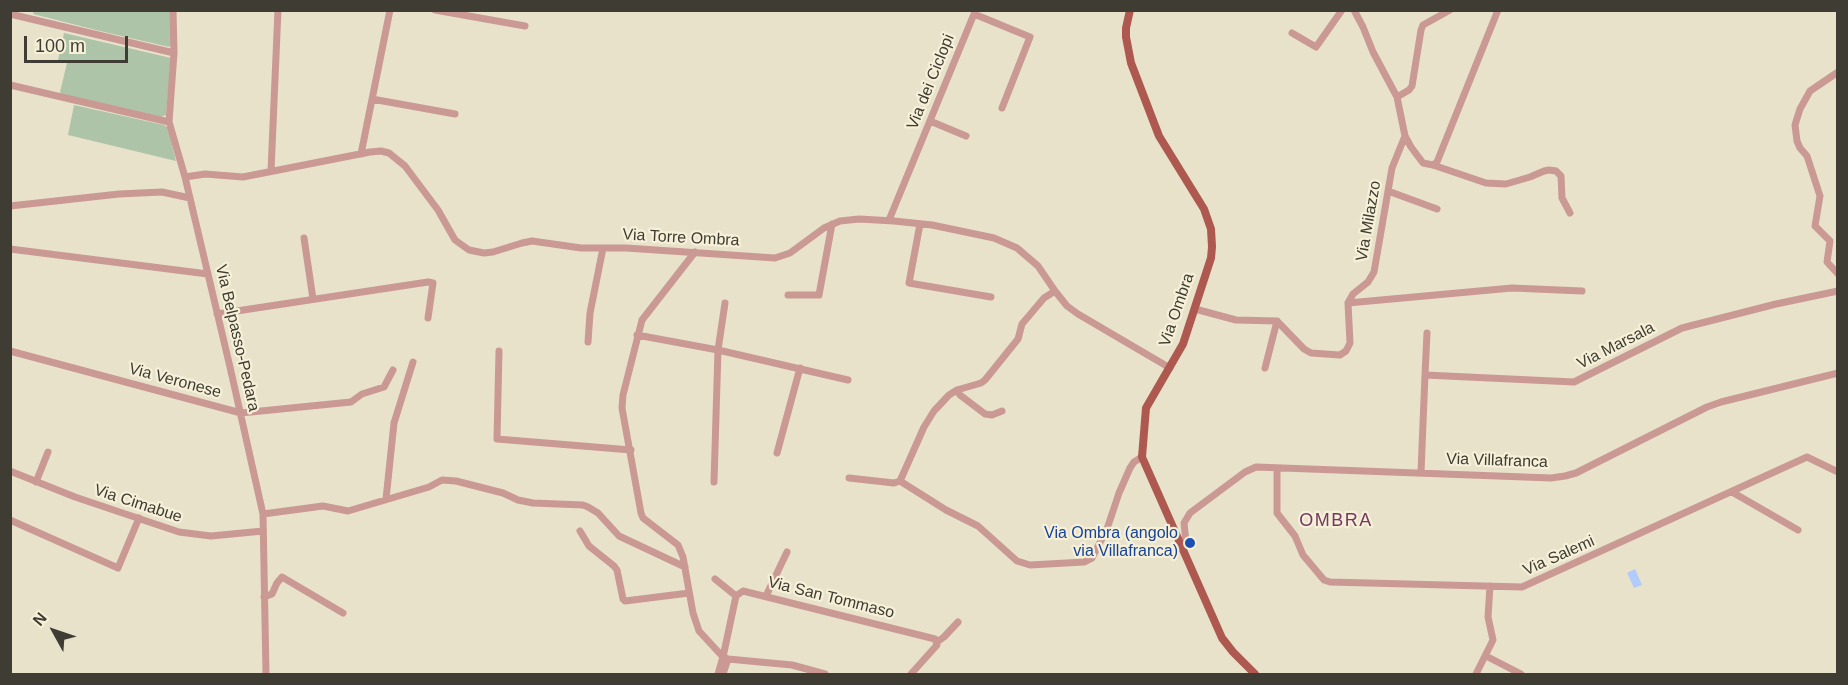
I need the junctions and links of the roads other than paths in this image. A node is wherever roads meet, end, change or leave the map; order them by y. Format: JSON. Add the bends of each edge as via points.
{"nodes":[{"id":1,"x":173,"y":10,"type":"edge"},
{"id":2,"x":278,"y":10,"type":"edge"},
{"id":3,"x":390,"y":10,"type":"edge"},
{"id":4,"x":435,"y":10,"type":"edge"},
{"id":5,"x":1130,"y":10,"type":"edge"},
{"id":6,"x":1342,"y":10,"type":"edge"},
{"id":7,"x":1354,"y":10,"type":"edge"},
{"id":8,"x":1450,"y":10,"type":"edge"},
{"id":9,"x":1498,"y":10,"type":"edge"},
{"id":10,"x":10,"y":14,"type":"edge"},
{"id":11,"x":525,"y":26,"type":"dead end"},
{"id":12,"x":1292,"y":33,"type":"dead end"},
{"id":13,"x":174,"y":53,"type":"junction"},
{"id":14,"x":1838,"y":72,"type":"edge"},
{"id":15,"x":10,"y":85,"type":"edge"},
{"id":16,"x":1397,"y":97,"type":"junction"},
{"id":17,"x":372,"y":99,"type":"junction"},
{"id":18,"x":1002,"y":108,"type":"dead end"},
{"id":19,"x":455,"y":114,"type":"dead end"},
{"id":20,"x":930,"y":121,"type":"junction"},
{"id":21,"x":170,"y":122,"type":"junction"},
{"id":22,"x":966,"y":136,"type":"dead end"},
{"id":23,"x":1405,"y":136,"type":"junction"},
{"id":24,"x":360,"y":154,"type":"junction"},
{"id":25,"x":1433,"y":165,"type":"junction"},
{"id":26,"x":271,"y":171,"type":"junction"},
{"id":27,"x":185,"y":177,"type":"junction"},
{"id":28,"x":1388,"y":191,"type":"junction"},
{"id":29,"x":190,"y":198,"type":"junction"},
{"id":30,"x":10,"y":207,"type":"edge"},
{"id":31,"x":1437,"y":209,"type":"dead end"},
{"id":32,"x":1570,"y":213,"type":"dead end"},
{"id":33,"x":889,"y":220,"type":"junction"},
{"id":34,"x":832,"y":224,"type":"junction"},
{"id":35,"x":920,"y":224,"type":"junction"},
{"id":36,"x":304,"y":238,"type":"dead end"},
{"id":37,"x":603,"y":248,"type":"junction"},
{"id":38,"x":10,"y":249,"type":"edge"},
{"id":39,"x":695,"y":252,"type":"junction"},
{"id":40,"x":208,"y":274,"type":"junction"},
{"id":41,"x":1838,"y":274,"type":"edge"},
{"id":42,"x":1055,"y":291,"type":"junction"},
{"id":43,"x":1582,"y":291,"type":"dead end"},
{"id":44,"x":1838,"y":291,"type":"edge"},
{"id":45,"x":788,"y":295,"type":"dead end"},
{"id":46,"x":991,"y":297,"type":"dead end"},
{"id":47,"x":313,"y":299,"type":"junction"},
{"id":48,"x":725,"y":303,"type":"dead end"},
{"id":49,"x":1348,"y":303,"type":"junction"},
{"id":50,"x":1195,"y":309,"type":"junction"},
{"id":51,"x":218,"y":314,"type":"junction"},
{"id":52,"x":428,"y":318,"type":"dead end"},
{"id":53,"x":1277,"y":321,"type":"junction"},
{"id":54,"x":1427,"y":333,"type":"dead end"},
{"id":55,"x":637,"y":335,"type":"junction"},
{"id":56,"x":588,"y":342,"type":"dead end"},
{"id":57,"x":718,"y":350,"type":"junction"},
{"id":58,"x":10,"y":351,"type":"edge"},
{"id":59,"x":499,"y":351,"type":"dead end"},
{"id":60,"x":413,"y":362,"type":"dead end"},
{"id":61,"x":800,"y":368,"type":"junction"},
{"id":62,"x":1170,"y":368,"type":"junction"},
{"id":63,"x":1265,"y":368,"type":"dead end"},
{"id":64,"x":393,"y":370,"type":"dead end"},
{"id":65,"x":1838,"y":373,"type":"edge"},
{"id":66,"x":1425,"y":375,"type":"junction"},
{"id":67,"x":848,"y":380,"type":"dead end"},
{"id":68,"x":957,"y":390,"type":"junction"},
{"id":69,"x":1002,"y":411,"type":"dead end"},
{"id":70,"x":241,"y":413,"type":"junction"},
{"id":71,"x":631,"y":450,"type":"junction"},
{"id":72,"x":48,"y":452,"type":"dead end"},
{"id":73,"x":777,"y":453,"type":"dead end"},
{"id":74,"x":1143,"y":457,"type":"junction"},
{"id":75,"x":1277,"y":468,"type":"junction"},
{"id":76,"x":10,"y":471,"type":"edge"},
{"id":77,"x":1421,"y":472,"type":"junction"},
{"id":78,"x":1838,"y":472,"type":"edge"},
{"id":79,"x":849,"y":478,"type":"dead end"},
{"id":80,"x":900,"y":481,"type":"junction"},
{"id":81,"x":36,"y":482,"type":"junction"},
{"id":82,"x":714,"y":482,"type":"dead end"},
{"id":83,"x":1732,"y":492,"type":"junction"},
{"id":84,"x":386,"y":499,"type":"junction"},
{"id":85,"x":263,"y":514,"type":"junction"},
{"id":86,"x":139,"y":518,"type":"junction"},
{"id":87,"x":10,"y":520,"type":"edge"},
{"id":88,"x":1797,"y":530,"type":"dead end"},
{"id":89,"x":263,"y":531,"type":"junction"},
{"id":90,"x":580,"y":531,"type":"dead end"},
{"id":91,"x":1182,"y":550,"type":"junction"},
{"id":92,"x":788,"y":552,"type":"dead end"},
{"id":93,"x":685,"y":567,"type":"junction"},
{"id":94,"x":715,"y":579,"type":"dead end"},
{"id":95,"x":1490,"y":586,"type":"junction"},
{"id":96,"x":689,"y":593,"type":"junction"},
{"id":97,"x":736,"y":596,"type":"junction"},
{"id":98,"x":766,"y":596,"type":"junction"},
{"id":99,"x":264,"y":597,"type":"junction"},
{"id":100,"x":343,"y":613,"type":"dead end"},
{"id":101,"x":958,"y":622,"type":"dead end"},
{"id":102,"x":937,"y":642,"type":"junction"},
{"id":103,"x":1486,"y":656,"type":"junction"},
{"id":104,"x":725,"y":658,"type":"junction"},
{"id":105,"x":266,"y":675,"type":"edge"},
{"id":106,"x":718,"y":675,"type":"edge"},
{"id":107,"x":723,"y":675,"type":"edge"},
{"id":108,"x":825,"y":675,"type":"edge"},
{"id":109,"x":911,"y":675,"type":"edge"},
{"id":110,"x":1255,"y":675,"type":"edge"},
{"id":111,"x":1476,"y":675,"type":"edge"},
{"id":112,"x":1521,"y":675,"type":"edge"}],
"edges":[{"from":1,"to":13,"type":"street","name":"Via Belpasso-Pedara"},
{"from":2,"to":26,"type":"street"},
{"from":3,"to":17,"type":"street"},
{"from":4,"to":11,"type":"street"},
{"from":5,"to":50,"type":"main road","name":"Via Ombra","via":[[1126,37],[1135,74],[1159,136],[1198,197],[1211,229],[1210,258]]},
{"from":6,"to":12,"type":"street","via":[[1316,47]]},
{"from":7,"to":16,"type":"street"},
{"from":8,"to":16,"type":"street","via":[[1423,25],[1412,86]]},
{"from":9,"to":25,"type":"street"},
{"from":10,"to":13,"type":"street"},
{"from":13,"to":21,"type":"street","name":"Via Belpasso-Pedara"},
{"from":14,"to":41,"type":"street","via":[[1810,91],[1795,125],[1797,141],[1807,156],[1820,196],[1815,226],[1830,241],[1827,262]]},
{"from":15,"to":21,"type":"street"},
{"from":16,"to":23,"type":"street"},
{"from":17,"to":19,"type":"street"},
{"from":17,"to":24,"type":"street"},
{"from":18,"to":20,"type":"street","name":"Via dei Ciclopi","via":[[1030,38],[974,14]]},
{"from":20,"to":22,"type":"street"},
{"from":20,"to":33,"type":"street","name":"Via dei Ciclopi"},
{"from":21,"to":27,"type":"street","name":"Via Belpasso-Pedara"},
{"from":23,"to":25,"type":"street","via":[[1424,163]]},
{"from":23,"to":28,"type":"street","name":"Via Milazzo"},
{"from":24,"to":26,"type":"street","name":"Via Torre Ombra"},
{"from":24,"to":37,"type":"street","name":"Via Torre Ombra","via":[[381,151],[400,161],[438,210],[450,234],[469,250],[493,252],[532,242]]},
{"from":25,"to":32,"type":"street","via":[[1486,183],[1506,184],[1544,171],[1556,171],[1561,176],[1562,198]]},
{"from":26,"to":27,"type":"street","name":"Via Torre Ombra","via":[[243,177]]},
{"from":27,"to":29,"type":"street","name":"Via Belpasso-Pedara"},
{"from":28,"to":31,"type":"street"},
{"from":28,"to":49,"type":"street","name":"Via Milazzo","via":[[1372,277]]},
{"from":29,"to":30,"type":"street","via":[[162,192]]},
{"from":29,"to":40,"type":"street","name":"Via Belpasso-Pedara"},
{"from":33,"to":34,"type":"street","name":"Via Torre Ombra","via":[[859,219]]},
{"from":33,"to":35,"type":"street","name":"Via Torre Ombra"},
{"from":34,"to":39,"type":"street","name":"Via Torre Ombra","via":[[790,253],[775,258]]},
{"from":34,"to":45,"type":"street","via":[[819,296]]},
{"from":35,"to":42,"type":"street","name":"Via Torre Ombra","via":[[1011,245],[1038,266]]},
{"from":35,"to":46,"type":"street","via":[[909,283]]},
{"from":36,"to":47,"type":"street"},
{"from":37,"to":39,"type":"street","name":"Via Torre Ombra"},
{"from":37,"to":56,"type":"street"},
{"from":38,"to":40,"type":"street"},
{"from":39,"to":55,"type":"street","via":[[642,321]]},
{"from":40,"to":51,"type":"street","name":"Via Belpasso-Pedara"},
{"from":42,"to":62,"type":"street","name":"Via Torre Ombra","via":[[1078,314]]},
{"from":42,"to":68,"type":"street","via":[[1044,297],[1022,324],[1018,339],[985,380]]},
{"from":43,"to":49,"type":"street","via":[[1512,288]]},
{"from":44,"to":66,"type":"street","name":"Via Marsala","via":[[1682,328],[1574,382]]},
{"from":47,"to":51,"type":"street"},
{"from":47,"to":52,"type":"street","via":[[428,282],[433,283]]},
{"from":48,"to":57,"type":"street"},
{"from":49,"to":53,"type":"street","via":[[1350,343],[1340,356],[1308,352]]},
{"from":50,"to":53,"type":"street","via":[[1236,320]]},
{"from":50,"to":62,"type":"main road","name":"Via Ombra","via":[[1184,344]]},
{"from":51,"to":70,"type":"street","name":"Via Belpasso-Pedara"},
{"from":53,"to":63,"type":"street"},
{"from":54,"to":66,"type":"street"},
{"from":55,"to":57,"type":"street"},
{"from":55,"to":71,"type":"street","via":[[622,408]]},
{"from":57,"to":61,"type":"street"},
{"from":57,"to":82,"type":"street"},
{"from":58,"to":70,"type":"street","name":"Via Veronese"},
{"from":59,"to":71,"type":"street","via":[[497,440]]},
{"from":60,"to":84,"type":"street","via":[[394,423]]},
{"from":61,"to":67,"type":"street"},
{"from":61,"to":73,"type":"street"},
{"from":62,"to":74,"type":"main road","name":"Via Ombra","via":[[1146,408]]},
{"from":64,"to":70,"type":"street","name":"Via Veronese","via":[[384,387],[351,402]]},
{"from":65,"to":77,"type":"street","name":"Via Villafranca","via":[[1721,402],[1565,476]]},
{"from":66,"to":77,"type":"street"},
{"from":68,"to":69,"type":"street","via":[[985,414]]},
{"from":68,"to":80,"type":"street","via":[[934,411]]},
{"from":70,"to":85,"type":"street","name":"Via Belpasso-Pedara"},
{"from":71,"to":93,"type":"street","via":[[643,518],[676,542]]},
{"from":72,"to":81,"type":"street"},
{"from":74,"to":80,"type":"street","via":[[1130,468],[1107,529],[1092,558],[1084,562],[1030,566],[1017,561],[978,526]]},
{"from":74,"to":91,"type":"main road","name":"Via Ombra"},
{"from":75,"to":77,"type":"street","name":"Via Villafranca"},
{"from":75,"to":91,"type":"street","name":"Via Villafranca","via":[[1250,469],[1190,513],[1184,523],[1186,542]]},
{"from":75,"to":95,"type":"street","name":"Via Salemi","via":[[1277,513],[1324,580]]},
{"from":76,"to":81,"type":"street","name":"Via Cimabue"},
{"from":78,"to":83,"type":"street","name":"Via Salemi","via":[[1807,457]]},
{"from":79,"to":80,"type":"street"},
{"from":81,"to":86,"type":"street","name":"Via Cimabue"},
{"from":83,"to":88,"type":"street"},
{"from":83,"to":95,"type":"street","name":"Via Salemi","via":[[1522,587]]},
{"from":84,"to":85,"type":"street","via":[[348,511],[323,506]]},
{"from":84,"to":93,"type":"street","via":[[442,480],[503,492],[533,503],[583,505],[598,513],[619,536]]},
{"from":85,"to":89,"type":"street","name":"Via Belpasso-Pedara"},
{"from":86,"to":87,"type":"street","via":[[118,568]]},
{"from":86,"to":89,"type":"street","name":"Via Cimabue","via":[[165,528],[211,536]]},
{"from":89,"to":99,"type":"street","name":"Via Belpasso-Pedara"},
{"from":90,"to":96,"type":"street","via":[[589,546],[617,570],[625,601]]},
{"from":91,"to":110,"type":"main road","name":"Via Ombra","via":[[1222,638]]},
{"from":92,"to":98,"type":"street"},
{"from":93,"to":96,"type":"street"},
{"from":94,"to":97,"type":"street"},
{"from":95,"to":103,"type":"street","via":[[1488,617],[1493,640]]},
{"from":96,"to":104,"type":"street","via":[[699,631]]},
{"from":97,"to":98,"type":"street","name":"Via San Tommaso","via":[[743,591]]},
{"from":97,"to":104,"type":"street"},
{"from":98,"to":102,"type":"street","name":"Via San Tommaso","via":[[931,637]]},
{"from":99,"to":100,"type":"street","via":[[272,594],[282,578]]},
{"from":99,"to":105,"type":"street","name":"Via Belpasso-Pedara"},
{"from":101,"to":102,"type":"street"},
{"from":102,"to":109,"type":"street"},
{"from":103,"to":111,"type":"street"},
{"from":103,"to":112,"type":"street"},
{"from":104,"to":106,"type":"street"},
{"from":104,"to":107,"type":"street"},
{"from":104,"to":108,"type":"street","via":[[792,665]]}]}
